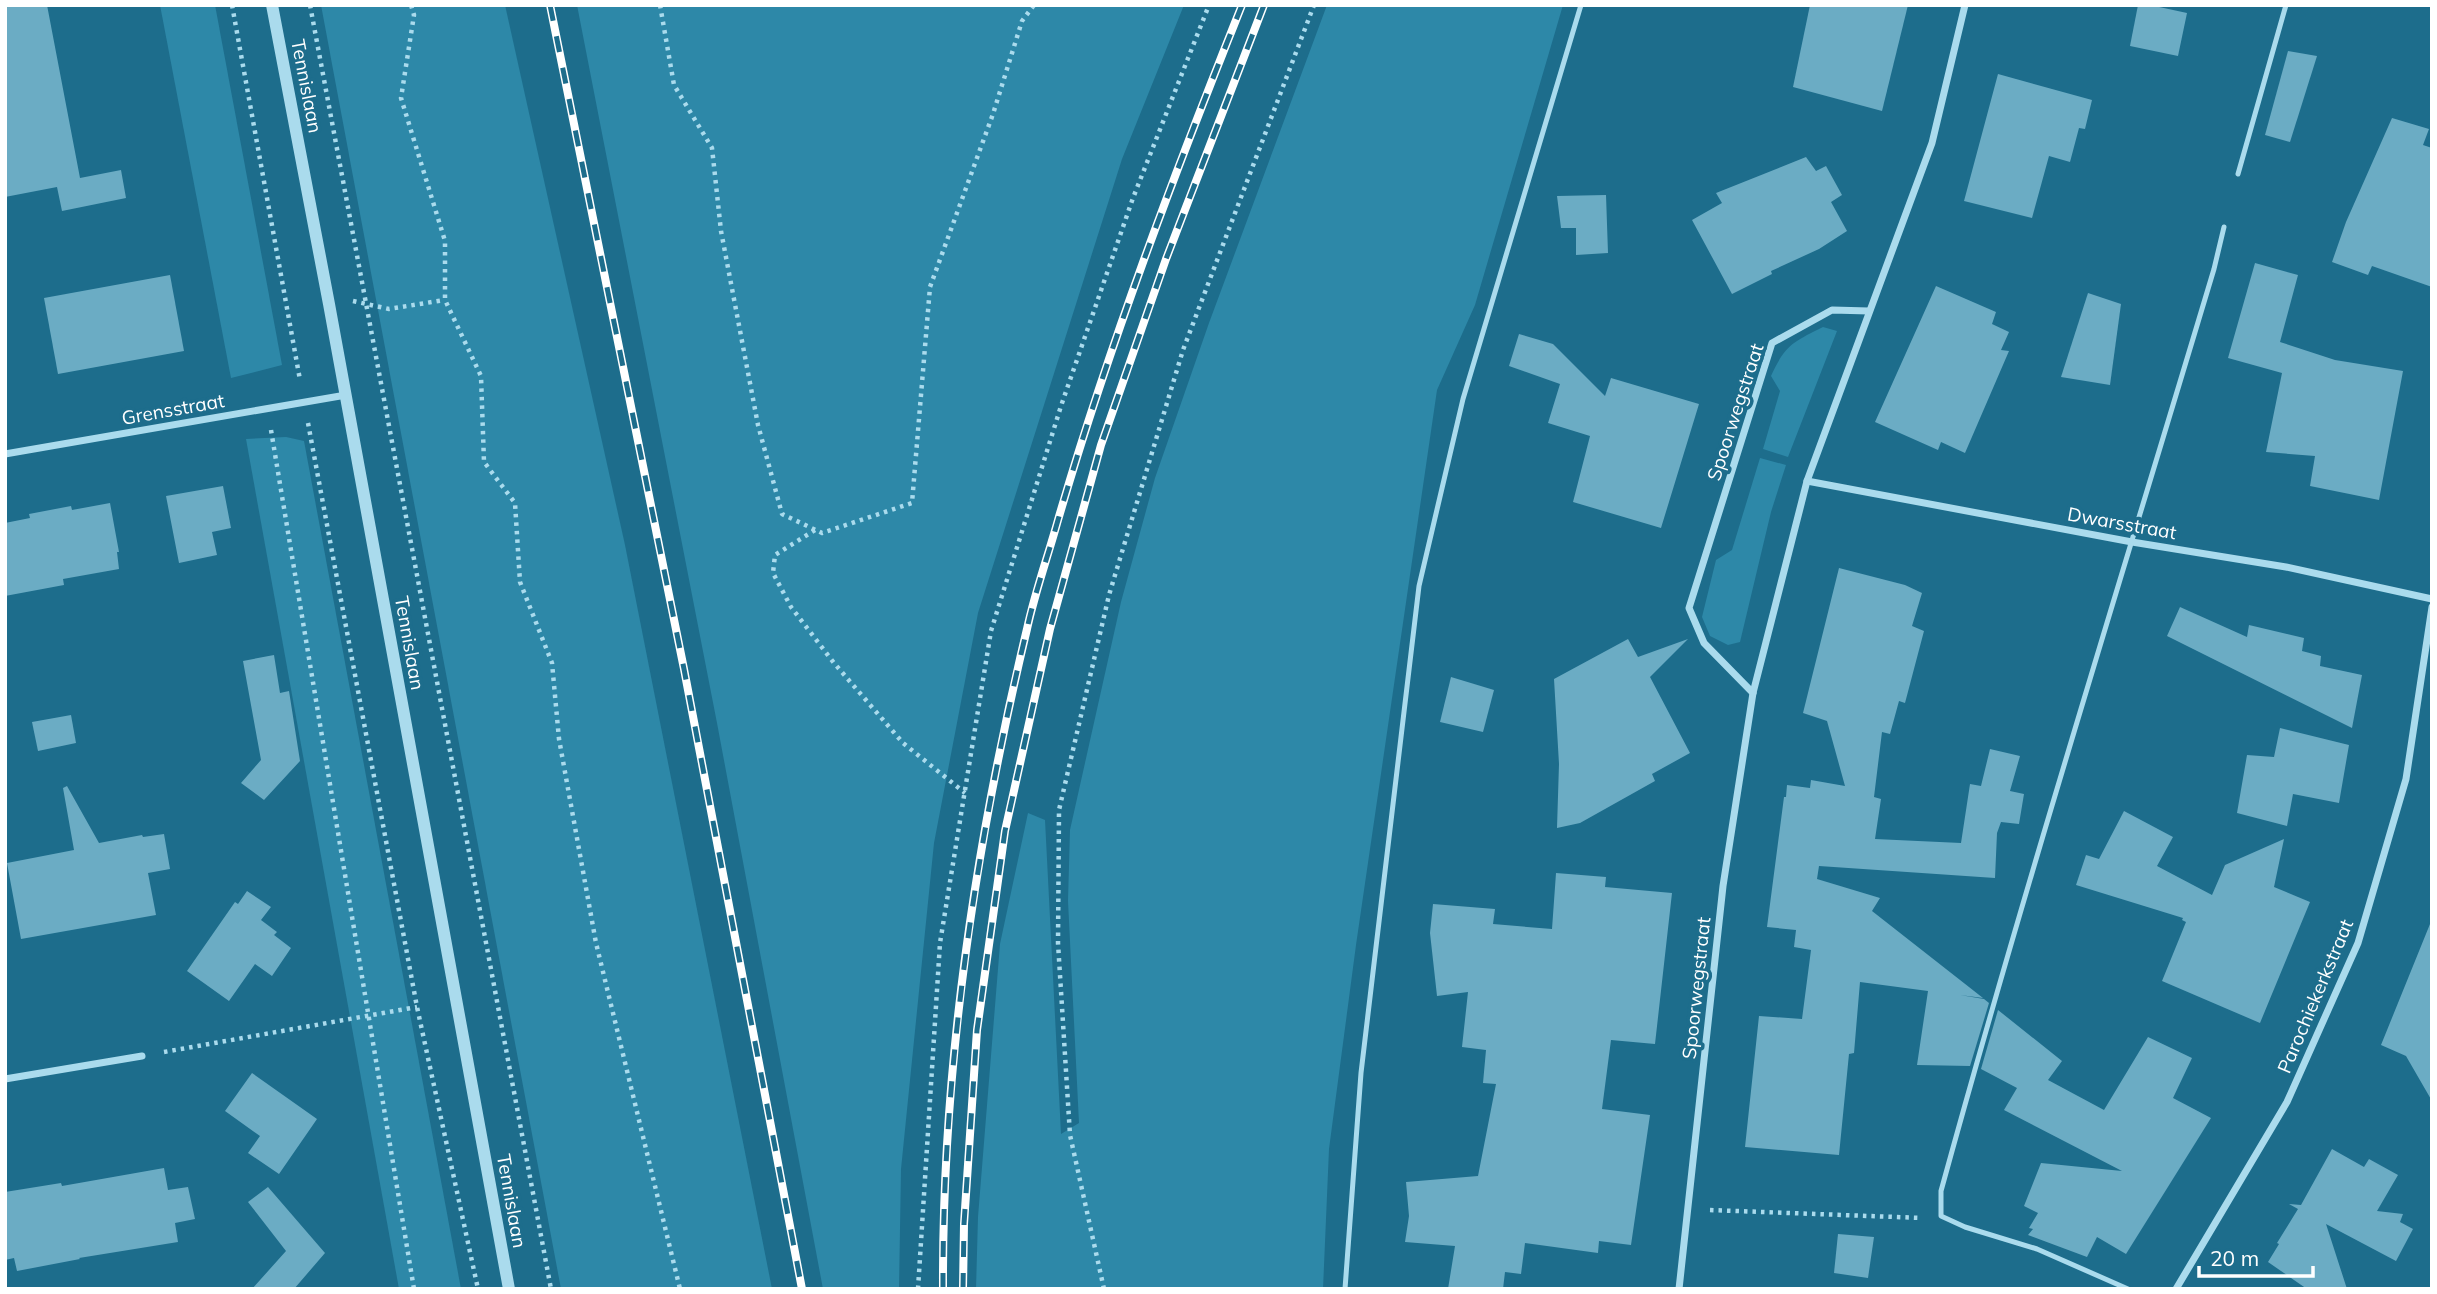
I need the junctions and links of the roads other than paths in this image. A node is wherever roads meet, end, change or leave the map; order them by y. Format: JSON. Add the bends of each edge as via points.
{"nodes":[{"id":1,"x":272,"y":5,"type":"edge"},
{"id":2,"x":1581,"y":5,"type":"edge"},
{"id":3,"x":1965,"y":5,"type":"edge"},
{"id":4,"x":2286,"y":5,"type":"edge"},
{"id":5,"x":2238,"y":174,"type":"dead end"},
{"id":6,"x":2224,"y":227,"type":"dead end"},
{"id":7,"x":1869,"y":311,"type":"junction"},
{"id":8,"x":346,"y":395,"type":"junction"},
{"id":9,"x":5,"y":454,"type":"edge"},
{"id":10,"x":1807,"y":481,"type":"junction"},
{"id":11,"x":2132,"y":542,"type":"junction"},
{"id":12,"x":2432,"y":599,"type":"edge"},
{"id":13,"x":2432,"y":607,"type":"edge"},
{"id":14,"x":1753,"y":693,"type":"junction"},
{"id":15,"x":142,"y":1056,"type":"road end"},
{"id":16,"x":5,"y":1079,"type":"edge"},
{"id":17,"x":509,"y":1289,"type":"edge"},
{"id":18,"x":1345,"y":1289,"type":"edge"},
{"id":19,"x":1678,"y":1289,"type":"edge"},
{"id":20,"x":2128,"y":1289,"type":"edge"},
{"id":21,"x":2176,"y":1289,"type":"edge"}],
"edges":[{"from":1,"to":8,"type":"street","name":"Tennislaan"},
{"from":2,"to":18,"type":"lane","via":[[1463,399],[1419,586],[1360,1073]]},
{"from":3,"to":7,"type":"street","name":"Spoorwegstraat","via":[[1932,144]]},
{"from":4,"to":5,"type":"lane"},
{"from":6,"to":11,"type":"lane"},
{"from":7,"to":10,"type":"street","name":"Spoorwegstraat"},
{"from":7,"to":14,"type":"street","name":"Spoorwegstraat","via":[[1832,310],[1772,343],[1689,608],[1704,643]]},
{"from":8,"to":9,"type":"street","name":"Grensstraat"},
{"from":8,"to":17,"type":"street","name":"Tennislaan"},
{"from":10,"to":11,"type":"street","name":"Dwarsstraat"},
{"from":10,"to":14,"type":"street","name":"Spoorwegstraat"},
{"from":11,"to":12,"type":"street","name":"Dwarsstraat"},
{"from":11,"to":20,"type":"lane","via":[[2038,849],[1941,1191],[1941,1216],[2037,1249]]},
{"from":13,"to":21,"type":"street","name":"Parochiekerkstraat","via":[[2406,779],[2358,943],[2287,1102]]},
{"from":14,"to":19,"type":"street","name":"Spoorwegstraat","via":[[1723,886]]},
{"from":15,"to":16,"type":"street"}]}
